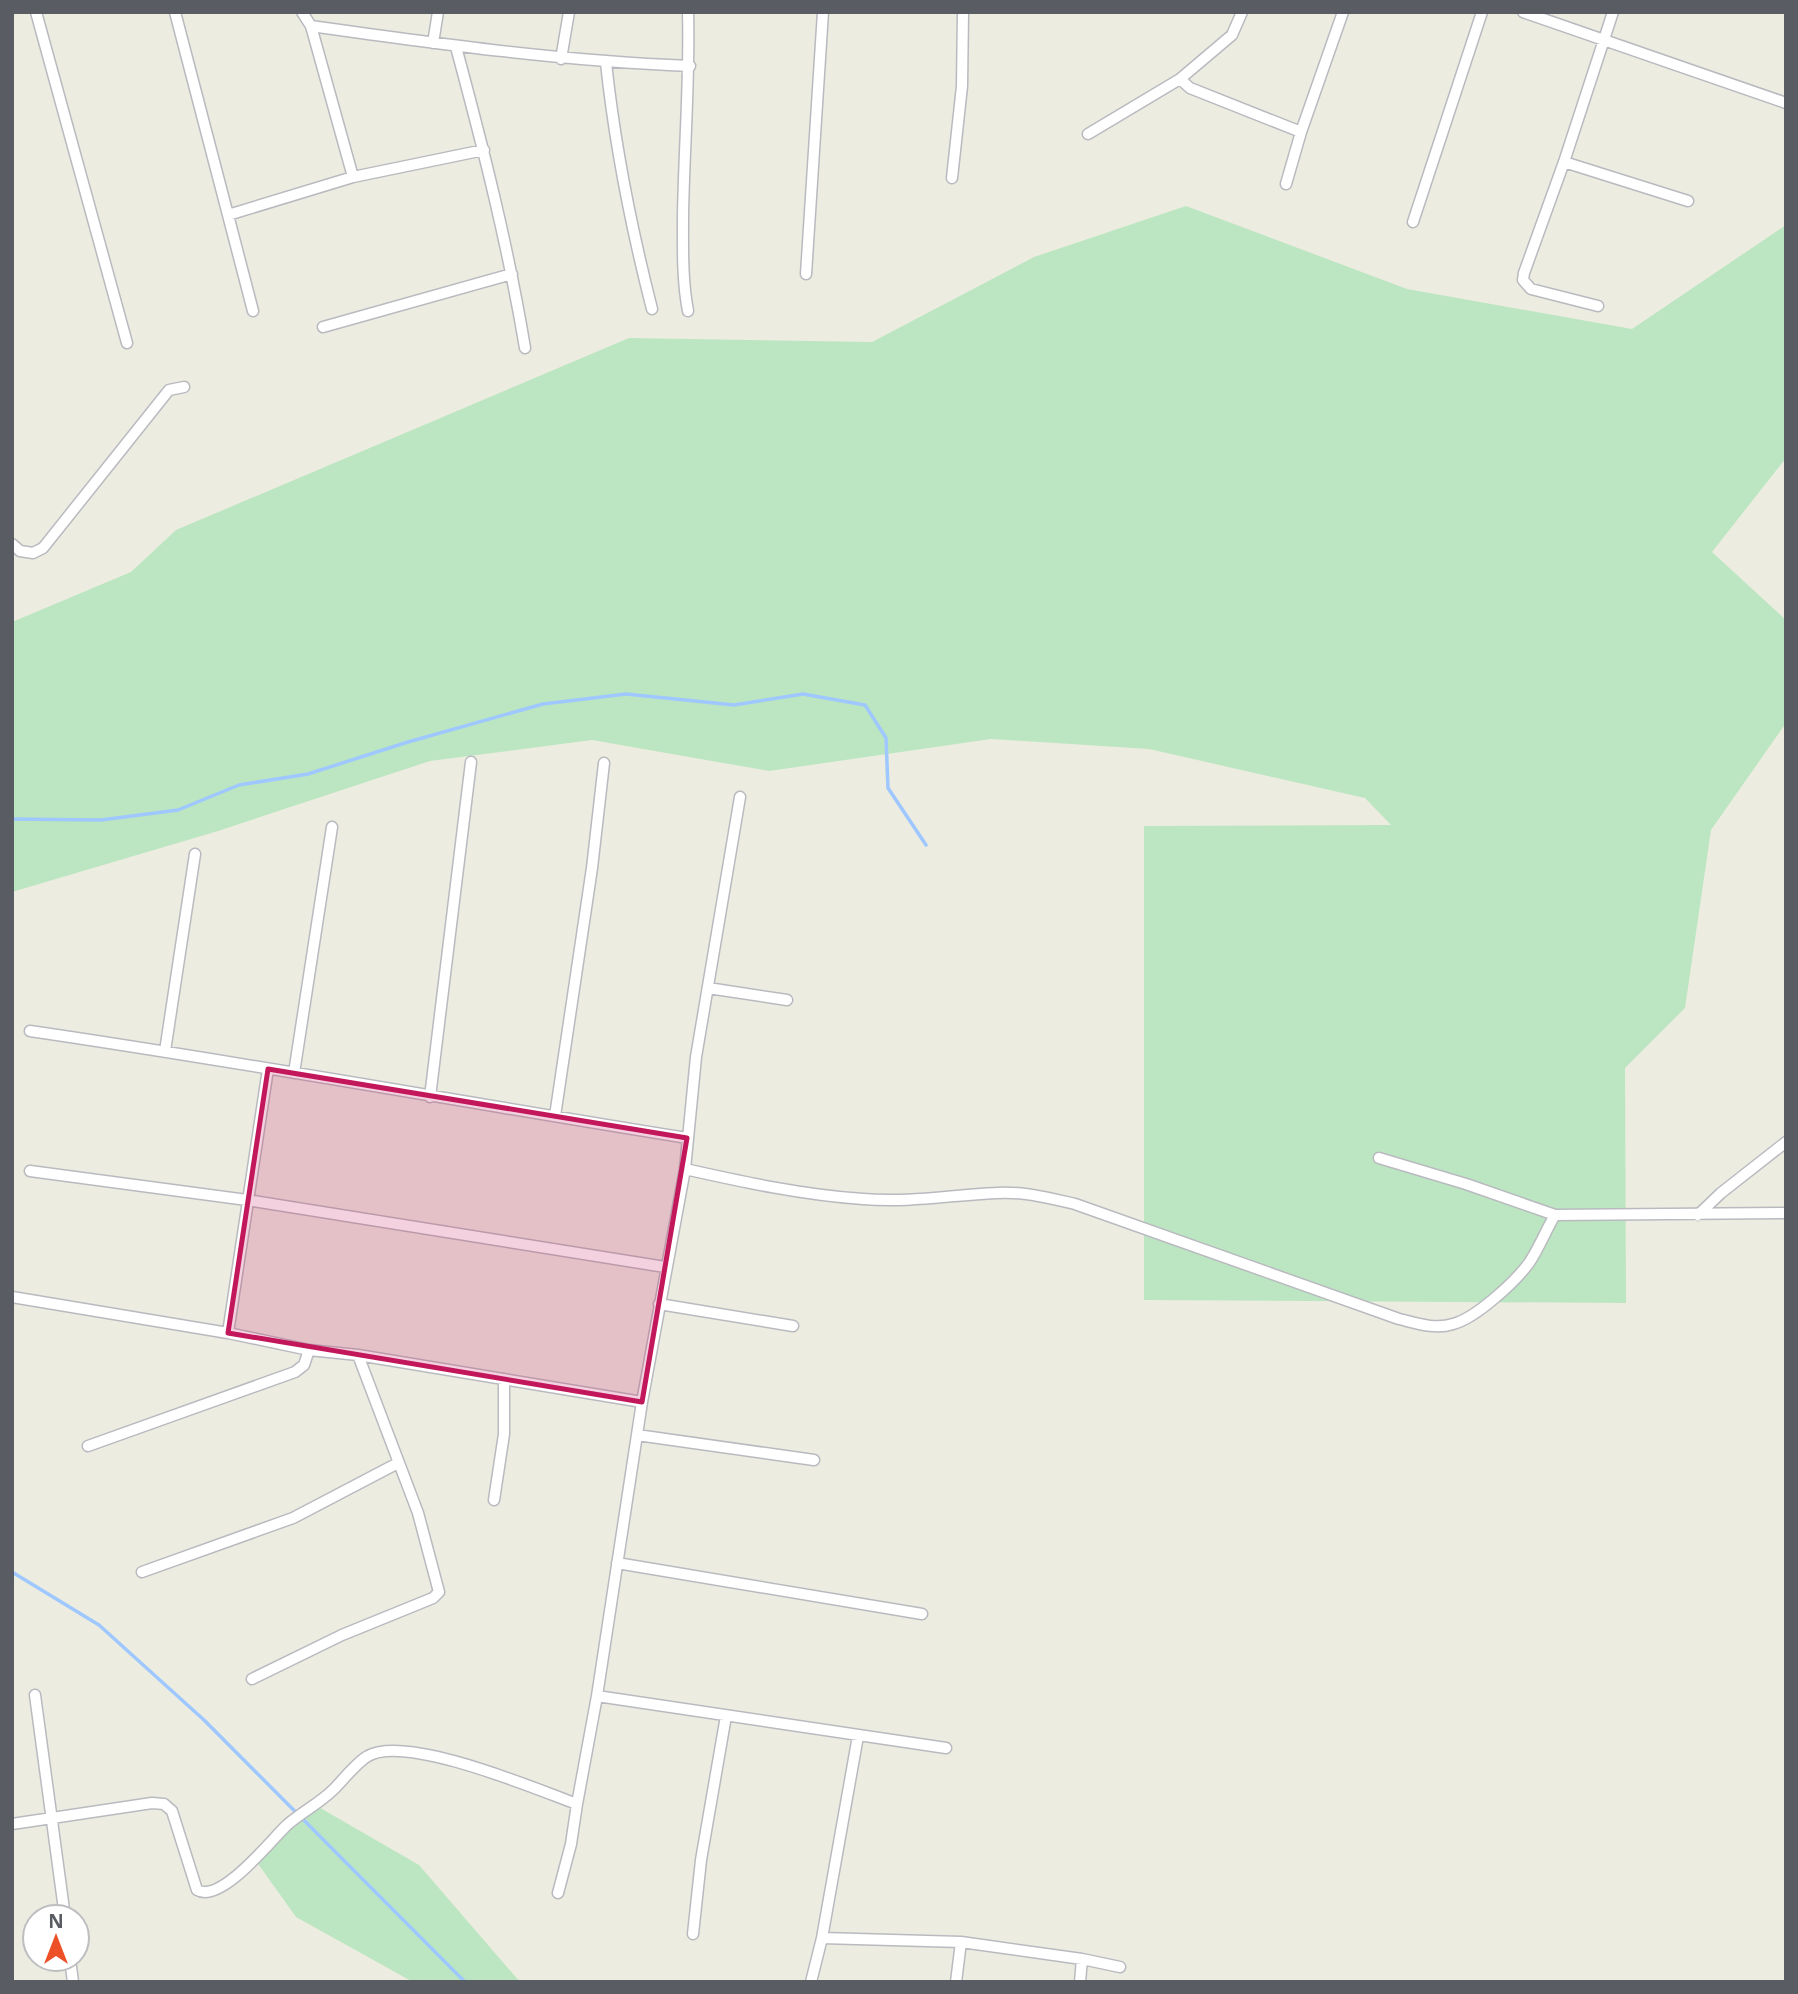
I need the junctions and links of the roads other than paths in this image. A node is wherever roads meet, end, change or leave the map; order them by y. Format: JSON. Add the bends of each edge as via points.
{"nodes":[{"id":1,"x":36,"y":12,"type":"edge"},
{"id":2,"x":175,"y":12,"type":"edge"},
{"id":3,"x":302,"y":12,"type":"edge"},
{"id":4,"x":438,"y":12,"type":"edge"},
{"id":5,"x":569,"y":12,"type":"edge"},
{"id":6,"x":688,"y":12,"type":"edge"},
{"id":7,"x":824,"y":12,"type":"edge"},
{"id":8,"x":963,"y":12,"type":"edge"},
{"id":9,"x":1242,"y":12,"type":"edge"},
{"id":10,"x":1343,"y":12,"type":"edge"},
{"id":11,"x":1482,"y":12,"type":"edge"},
{"id":12,"x":1523,"y":12,"type":"edge"},
{"id":13,"x":1613,"y":12,"type":"edge"},
{"id":14,"x":312,"y":26,"type":"junction"},
{"id":15,"x":1605,"y":39,"type":"junction"},
{"id":16,"x":433,"y":43,"type":"junction"},
{"id":17,"x":456,"y":47,"type":"junction"},
{"id":18,"x":561,"y":59,"type":"junction"},
{"id":19,"x":606,"y":63,"type":"junction"},
{"id":20,"x":690,"y":66,"type":"junction"},
{"id":21,"x":1180,"y":79,"type":"junction"},
{"id":22,"x":1786,"y":103,"type":"edge"},
{"id":23,"x":1301,"y":132,"type":"junction"},
{"id":24,"x":1088,"y":134,"type":"dead end"},
{"id":25,"x":484,"y":150,"type":"junction"},
{"id":26,"x":1564,"y":162,"type":"junction"},
{"id":27,"x":353,"y":177,"type":"junction"},
{"id":28,"x":952,"y":178,"type":"dead end"},
{"id":29,"x":1286,"y":184,"type":"dead end"},
{"id":30,"x":1688,"y":201,"type":"dead end"},
{"id":31,"x":228,"y":215,"type":"junction"},
{"id":32,"x":1413,"y":222,"type":"dead end"},
{"id":33,"x":512,"y":274,"type":"junction"},
{"id":34,"x":806,"y":274,"type":"dead end"},
{"id":35,"x":1598,"y":306,"type":"dead end"},
{"id":36,"x":652,"y":309,"type":"dead end"},
{"id":37,"x":253,"y":311,"type":"dead end"},
{"id":38,"x":688,"y":311,"type":"dead end"},
{"id":39,"x":323,"y":327,"type":"dead end"},
{"id":40,"x":127,"y":342,"type":"dead end"},
{"id":41,"x":525,"y":348,"type":"dead end"},
{"id":42,"x":184,"y":387,"type":"dead end"},
{"id":43,"x":12,"y":544,"type":"edge"},
{"id":44,"x":471,"y":762,"type":"dead end"},
{"id":45,"x":604,"y":763,"type":"dead end"},
{"id":46,"x":740,"y":797,"type":"dead end"},
{"id":47,"x":332,"y":827,"type":"dead end"},
{"id":48,"x":195,"y":854,"type":"dead end"},
{"id":49,"x":708,"y":988,"type":"junction"},
{"id":50,"x":787,"y":1000,"type":"dead end"},
{"id":51,"x":30,"y":1031,"type":"dead end"},
{"id":52,"x":165,"y":1051,"type":"junction"},
{"id":53,"x":268,"y":1069,"type":"junction"},
{"id":54,"x":294,"y":1073,"type":"junction"},
{"id":55,"x":430,"y":1097,"type":"junction"},
{"id":56,"x":555,"y":1116,"type":"junction"},
{"id":57,"x":687,"y":1138,"type":"junction"},
{"id":58,"x":1786,"y":1142,"type":"edge"},
{"id":59,"x":1379,"y":1158,"type":"dead end"},
{"id":60,"x":685,"y":1169,"type":"junction"},
{"id":61,"x":30,"y":1171,"type":"dead end"},
{"id":62,"x":247,"y":1200,"type":"junction"},
{"id":63,"x":1786,"y":1213,"type":"edge"},
{"id":64,"x":1698,"y":1214,"type":"junction"},
{"id":65,"x":1555,"y":1215,"type":"junction"},
{"id":66,"x":665,"y":1267,"type":"junction"},
{"id":67,"x":12,"y":1297,"type":"edge"},
{"id":68,"x":659,"y":1304,"type":"junction"},
{"id":69,"x":793,"y":1326,"type":"dead end"},
{"id":70,"x":228,"y":1333,"type":"junction"},
{"id":71,"x":309,"y":1350,"type":"junction"},
{"id":72,"x":358,"y":1355,"type":"junction"},
{"id":73,"x":504,"y":1379,"type":"junction"},
{"id":74,"x":642,"y":1402,"type":"junction"},
{"id":75,"x":637,"y":1435,"type":"junction"},
{"id":76,"x":88,"y":1446,"type":"dead end"},
{"id":77,"x":814,"y":1460,"type":"dead end"},
{"id":78,"x":398,"y":1463,"type":"junction"},
{"id":79,"x":494,"y":1500,"type":"dead end"},
{"id":80,"x":617,"y":1563,"type":"junction"},
{"id":81,"x":142,"y":1572,"type":"dead end"},
{"id":82,"x":922,"y":1614,"type":"dead end"},
{"id":83,"x":252,"y":1679,"type":"dead end"},
{"id":84,"x":35,"y":1695,"type":"dead end"},
{"id":85,"x":597,"y":1696,"type":"junction"},
{"id":86,"x":726,"y":1716,"type":"junction"},
{"id":87,"x":858,"y":1736,"type":"junction"},
{"id":88,"x":946,"y":1748,"type":"dead end"},
{"id":89,"x":577,"y":1804,"type":"junction"},
{"id":90,"x":51,"y":1818,"type":"junction"},
{"id":91,"x":12,"y":1824,"type":"edge"},
{"id":92,"x":558,"y":1893,"type":"dead end"},
{"id":93,"x":63,"y":1903,"type":"edge"},
{"id":94,"x":692,"y":1934,"type":"dead end"},
{"id":95,"x":822,"y":1938,"type":"junction"},
{"id":96,"x":961,"y":1942,"type":"junction"},
{"id":97,"x":1082,"y":1959,"type":"junction"},
{"id":98,"x":1119,"y":1967,"type":"dead end"},
{"id":99,"x":811,"y":1982,"type":"edge"},
{"id":100,"x":956,"y":1982,"type":"edge"},
{"id":101,"x":1080,"y":1982,"type":"edge"}],
"edges":[{"from":1,"to":40,"type":"street"},
{"from":2,"to":31,"type":"street"},
{"from":3,"to":14,"type":"street"},
{"from":4,"to":16,"type":"street"},
{"from":5,"to":18,"type":"street"},
{"from":6,"to":20,"type":"street"},
{"from":7,"to":34,"type":"street"},
{"from":8,"to":28,"type":"street","via":[[962,86]]},
{"from":9,"to":21,"type":"street","via":[[1232,35]]},
{"from":10,"to":23,"type":"street"},
{"from":11,"to":32,"type":"street"},
{"from":12,"to":15,"type":"street"},
{"from":13,"to":15,"type":"street"},
{"from":14,"to":16,"type":"street"},
{"from":14,"to":27,"type":"street"},
{"from":15,"to":22,"type":"street"},
{"from":15,"to":26,"type":"street"},
{"from":16,"to":17,"type":"street"},
{"from":17,"to":18,"type":"street"},
{"from":17,"to":25,"type":"street"},
{"from":18,"to":19,"type":"street"},
{"from":19,"to":20,"type":"street"},
{"from":19,"to":36,"type":"street","via":[[614,135]]},
{"from":20,"to":38,"type":"street","via":[[682,284]]},
{"from":21,"to":23,"type":"street","via":[[1190,88]]},
{"from":21,"to":24,"type":"street"},
{"from":23,"to":29,"type":"street"},
{"from":25,"to":27,"type":"street"},
{"from":25,"to":33,"type":"street"},
{"from":26,"to":30,"type":"street"},
{"from":26,"to":35,"type":"street","via":[[1523,281],[1531,289]]},
{"from":27,"to":31,"type":"street"},
{"from":31,"to":37,"type":"street"},
{"from":33,"to":39,"type":"street"},
{"from":33,"to":41,"type":"street"},
{"from":42,"to":43,"type":"street","via":[[169,390],[43,548],[33,553]]},
{"from":44,"to":55,"type":"street"},
{"from":45,"to":56,"type":"street"},
{"from":46,"to":49,"type":"street"},
{"from":47,"to":54,"type":"street"},
{"from":48,"to":52,"type":"street"},
{"from":49,"to":50,"type":"street"},
{"from":49,"to":57,"type":"street"},
{"from":51,"to":52,"type":"street"},
{"from":52,"to":53,"type":"street"},
{"from":53,"to":54,"type":"street"},
{"from":53,"to":62,"type":"street"},
{"from":54,"to":55,"type":"street"},
{"from":55,"to":56,"type":"street"},
{"from":56,"to":57,"type":"street"},
{"from":57,"to":60,"type":"street"},
{"from":58,"to":64,"type":"street"},
{"from":59,"to":65,"type":"street"},
{"from":60,"to":65,"type":"street","via":[[755,1185],[862,1199],[1034,1194],[1431,1326],[1452,1325],[1469,1317],[1505,1288],[1529,1262]]},
{"from":60,"to":66,"type":"street"},
{"from":61,"to":62,"type":"street"},
{"from":62,"to":66,"type":"street"},
{"from":62,"to":70,"type":"street"},
{"from":63,"to":64,"type":"street"},
{"from":64,"to":65,"type":"street"},
{"from":66,"to":68,"type":"street"},
{"from":67,"to":70,"type":"street"},
{"from":68,"to":69,"type":"street"},
{"from":68,"to":74,"type":"street"},
{"from":70,"to":71,"type":"street"},
{"from":71,"to":72,"type":"street"},
{"from":71,"to":76,"type":"street","via":[[304,1365],[295,1372]]},
{"from":72,"to":73,"type":"street"},
{"from":72,"to":78,"type":"street"},
{"from":73,"to":74,"type":"street"},
{"from":73,"to":79,"type":"street","via":[[503,1434]]},
{"from":74,"to":75,"type":"street"},
{"from":75,"to":77,"type":"street"},
{"from":75,"to":80,"type":"street"},
{"from":78,"to":81,"type":"street","via":[[293,1518]]},
{"from":78,"to":83,"type":"street","via":[[418,1513],[439,1592]]},
{"from":80,"to":82,"type":"street"},
{"from":80,"to":85,"type":"street"},
{"from":84,"to":90,"type":"street"},
{"from":85,"to":86,"type":"street"},
{"from":85,"to":89,"type":"street"},
{"from":86,"to":87,"type":"street"},
{"from":86,"to":94,"type":"street"},
{"from":87,"to":88,"type":"street"},
{"from":87,"to":95,"type":"street"},
{"from":89,"to":90,"type":"street","via":[[456,1760],[400,1751],[368,1756],[222,1887],[207,1893],[197,1890],[172,1811],[164,1804]]},
{"from":89,"to":92,"type":"street"},
{"from":90,"to":91,"type":"street"},
{"from":90,"to":93,"type":"street"},
{"from":95,"to":96,"type":"street"},
{"from":95,"to":99,"type":"street"},
{"from":96,"to":97,"type":"street"},
{"from":96,"to":100,"type":"street"},
{"from":97,"to":98,"type":"street"},
{"from":97,"to":101,"type":"street"}]}
